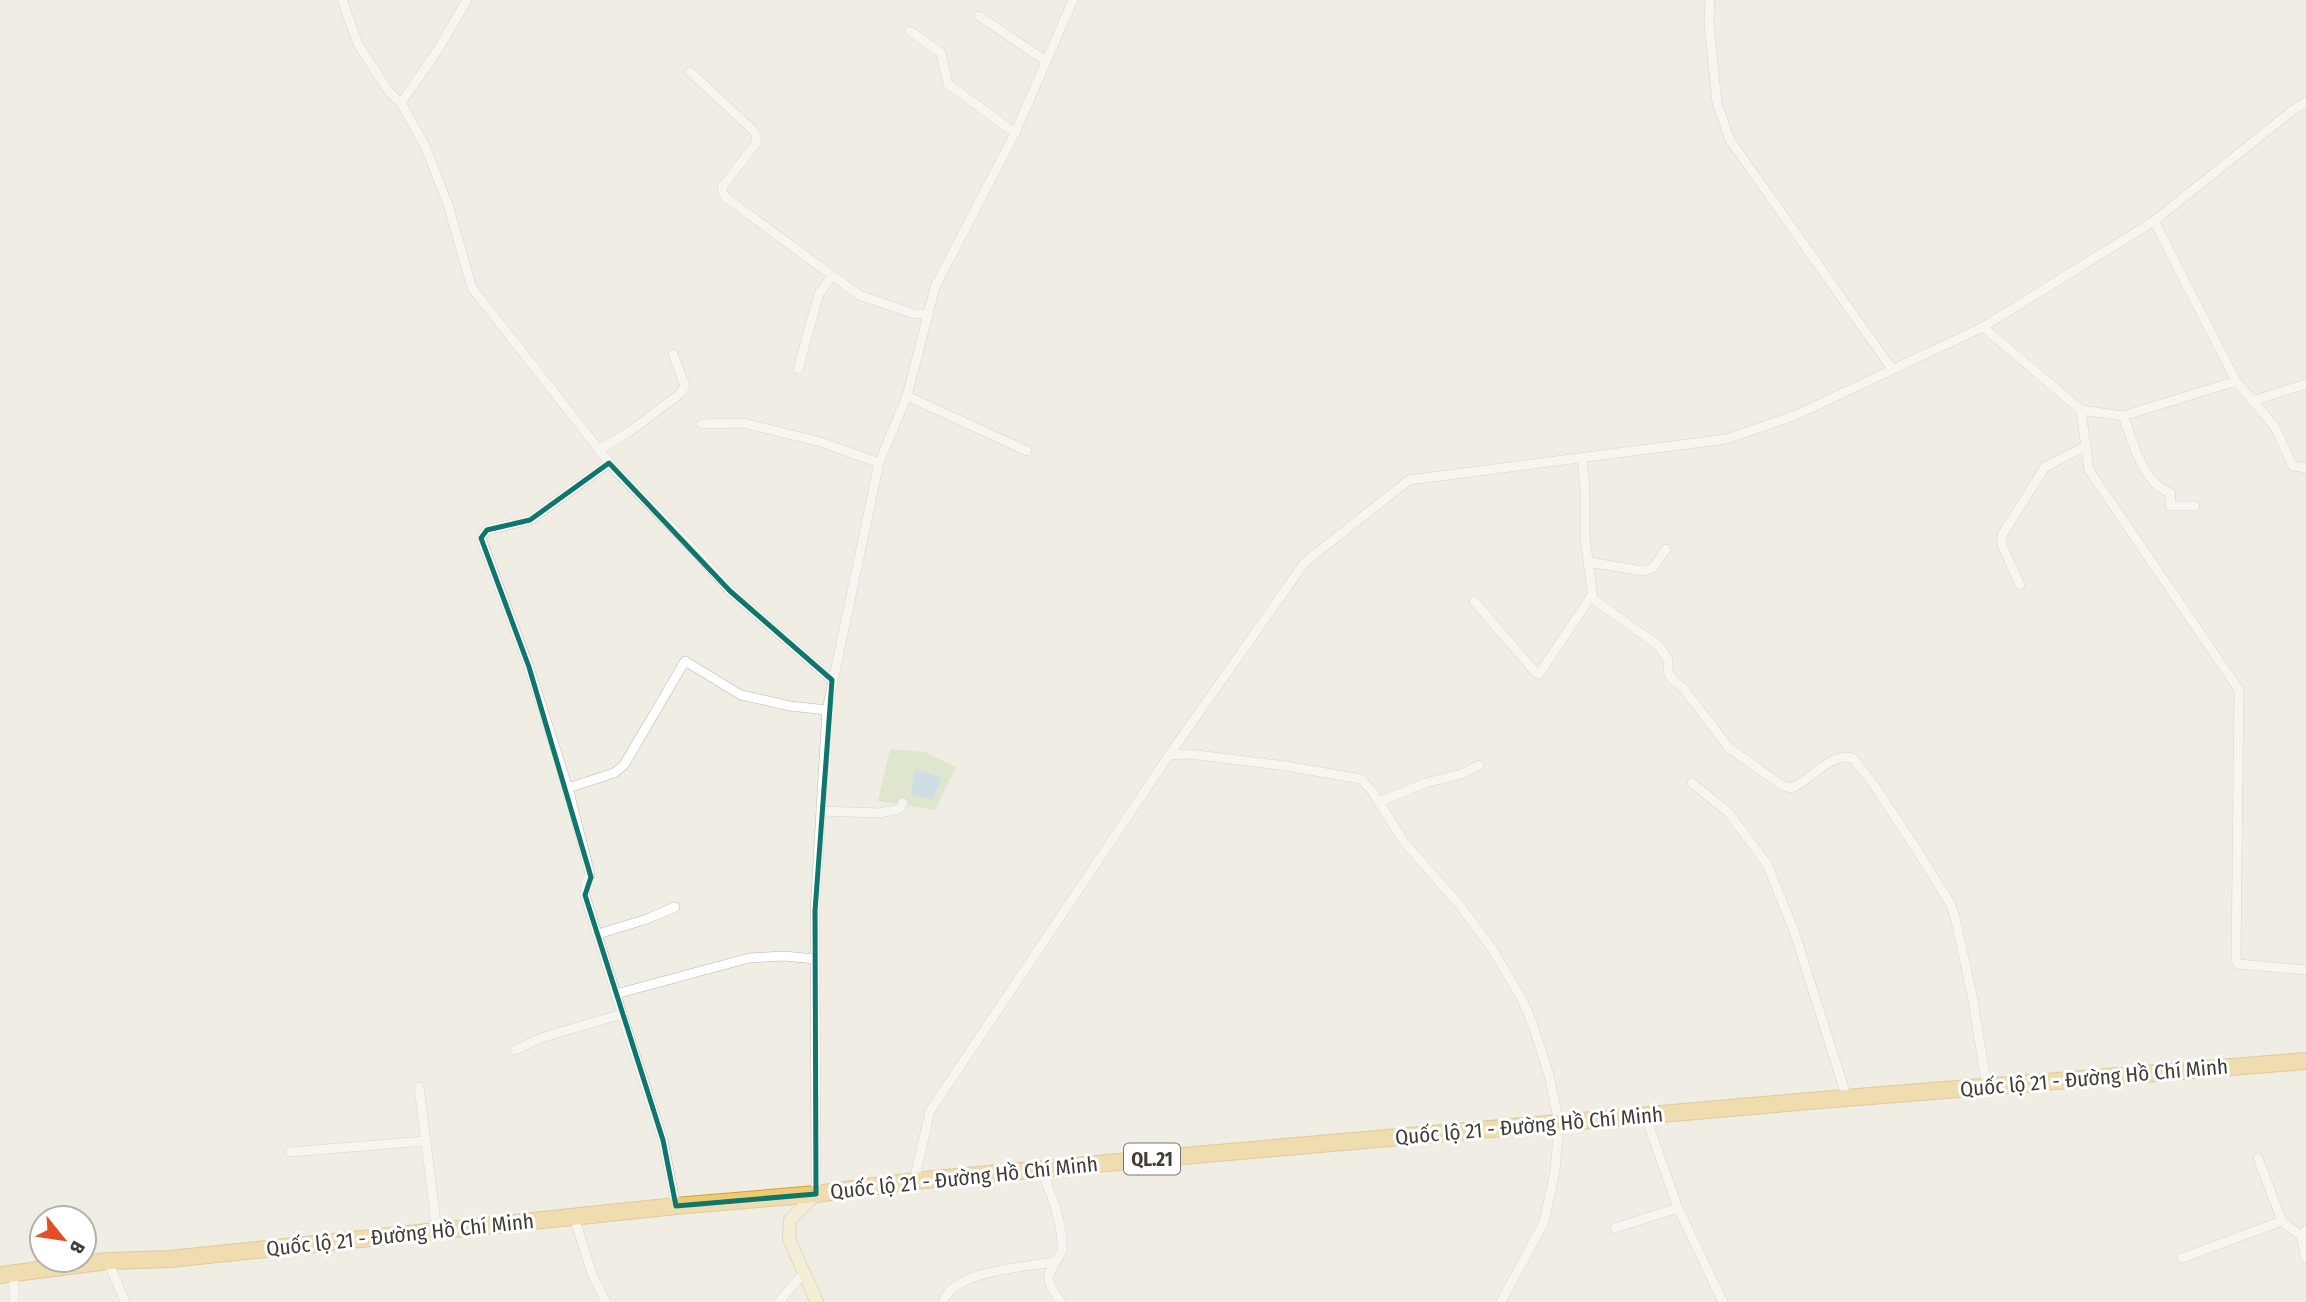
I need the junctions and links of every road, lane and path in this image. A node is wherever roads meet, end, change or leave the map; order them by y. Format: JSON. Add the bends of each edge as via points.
{"nodes":[{"id":1,"x":342,"y":0,"type":"edge"},
{"id":2,"x":467,"y":0,"type":"edge"},
{"id":3,"x":1073,"y":0,"type":"edge"},
{"id":4,"x":1710,"y":0,"type":"edge"},
{"id":5,"x":979,"y":16,"type":"dead end"},
{"id":6,"x":910,"y":31,"type":"dead end"},
{"id":7,"x":1046,"y":61,"type":"junction"},
{"id":8,"x":690,"y":72,"type":"dead end"},
{"id":9,"x":2306,"y":102,"type":"edge"},
{"id":10,"x":401,"y":103,"type":"junction"},
{"id":11,"x":1015,"y":133,"type":"junction"},
{"id":12,"x":2154,"y":221,"type":"junction"},
{"id":13,"x":832,"y":276,"type":"junction"},
{"id":14,"x":927,"y":314,"type":"junction"},
{"id":15,"x":1983,"y":327,"type":"junction"},
{"id":16,"x":673,"y":354,"type":"dead end"},
{"id":17,"x":798,"y":369,"type":"dead end"},
{"id":18,"x":1892,"y":369,"type":"junction"},
{"id":19,"x":2236,"y":382,"type":"junction"},
{"id":20,"x":2306,"y":384,"type":"edge"},
{"id":21,"x":907,"y":396,"type":"junction"},
{"id":22,"x":2252,"y":401,"type":"junction"},
{"id":23,"x":2081,"y":411,"type":"junction"},
{"id":24,"x":2123,"y":416,"type":"junction"},
{"id":25,"x":702,"y":424,"type":"dead end"},
{"id":26,"x":2086,"y":446,"type":"junction"},
{"id":27,"x":598,"y":450,"type":"junction"},
{"id":28,"x":1027,"y":451,"type":"dead end"},
{"id":29,"x":1582,"y":458,"type":"junction"},
{"id":30,"x":609,"y":463,"type":"junction"},
{"id":31,"x":879,"y":463,"type":"junction"},
{"id":32,"x":2306,"y":468,"type":"edge"},
{"id":33,"x":2195,"y":506,"type":"dead end"},
{"id":34,"x":1666,"y":549,"type":"dead end"},
{"id":35,"x":1587,"y":562,"type":"junction"},
{"id":36,"x":2020,"y":586,"type":"dead end"},
{"id":37,"x":1591,"y":595,"type":"junction"},
{"id":38,"x":1474,"y":601,"type":"dead end"},
{"id":39,"x":832,"y":680,"type":"junction"},
{"id":40,"x":827,"y":710,"type":"junction"},
{"id":41,"x":1169,"y":755,"type":"junction"},
{"id":42,"x":1479,"y":765,"type":"dead end"},
{"id":43,"x":1692,"y":783,"type":"dead end"},
{"id":44,"x":568,"y":788,"type":"junction"},
{"id":45,"x":1379,"y":802,"type":"junction"},
{"id":46,"x":903,"y":803,"type":"dead end"},
{"id":47,"x":821,"y":811,"type":"junction"},
{"id":48,"x":675,"y":907,"type":"dead end"},
{"id":49,"x":598,"y":934,"type":"junction"},
{"id":50,"x":815,"y":959,"type":"junction"},
{"id":51,"x":2306,"y":970,"type":"edge"},
{"id":52,"x":616,"y":994,"type":"junction"},
{"id":53,"x":622,"y":1014,"type":"junction"},
{"id":54,"x":516,"y":1050,"type":"dead end"},
{"id":55,"x":2306,"y":1061,"type":"edge"},
{"id":56,"x":419,"y":1087,"type":"dead end"},
{"id":57,"x":1987,"y":1087,"type":"junction"},
{"id":58,"x":1847,"y":1098,"type":"junction"},
{"id":59,"x":1645,"y":1115,"type":"junction"},
{"id":60,"x":1559,"y":1123,"type":"junction"},
{"id":61,"x":425,"y":1141,"type":"junction"},
{"id":62,"x":290,"y":1152,"type":"dead end"},
{"id":63,"x":2259,"y":1158,"type":"dead end"},
{"id":64,"x":1041,"y":1169,"type":"junction"},
{"id":65,"x":914,"y":1181,"type":"junction"},
{"id":66,"x":816,"y":1194,"type":"junction"},
{"id":67,"x":676,"y":1206,"type":"junction"},
{"id":68,"x":1678,"y":1208,"type":"junction"},
{"id":69,"x":574,"y":1217,"type":"junction"},
{"id":70,"x":2281,"y":1221,"type":"junction"},
{"id":71,"x":1615,"y":1228,"type":"dead end"},
{"id":72,"x":437,"y":1231,"type":"junction"},
{"id":73,"x":2304,"y":1233,"type":"edge"},
{"id":74,"x":2182,"y":1258,"type":"dead end"},
{"id":75,"x":2306,"y":1258,"type":"edge"},
{"id":76,"x":108,"y":1261,"type":"junction"},
{"id":77,"x":1052,"y":1262,"type":"junction"},
{"id":78,"x":804,"y":1272,"type":"junction"},
{"id":79,"x":7,"y":1274,"type":"edge"},
{"id":80,"x":14,"y":1302,"type":"edge"},
{"id":81,"x":125,"y":1302,"type":"edge"},
{"id":82,"x":606,"y":1302,"type":"edge"},
{"id":83,"x":779,"y":1302,"type":"edge"},
{"id":84,"x":817,"y":1302,"type":"edge"},
{"id":85,"x":943,"y":1302,"type":"edge"},
{"id":86,"x":1061,"y":1302,"type":"edge"},
{"id":87,"x":1502,"y":1302,"type":"edge"},
{"id":88,"x":1723,"y":1302,"type":"edge"}],
"edges":[{"from":1,"to":10,"type":"street","via":[[358,44]]},
{"from":2,"to":10,"type":"street"},
{"from":3,"to":7,"type":"street"},
{"from":4,"to":18,"type":"street","via":[[1717,103],[1730,140]]},
{"from":5,"to":7,"type":"street"},
{"from":6,"to":11,"type":"street","via":[[941,52],[948,84]]},
{"from":7,"to":11,"type":"street"},
{"from":8,"to":13,"type":"street","via":[[757,137],[723,186],[723,195]]},
{"from":9,"to":12,"type":"street"},
{"from":10,"to":27,"type":"street","via":[[449,205],[472,288]]},
{"from":11,"to":14,"type":"street","via":[[935,287]]},
{"from":12,"to":15,"type":"street"},
{"from":12,"to":19,"type":"street"},
{"from":13,"to":14,"type":"street","via":[[859,295]]},
{"from":13,"to":17,"type":"street","via":[[819,294]]},
{"from":14,"to":21,"type":"street"},
{"from":15,"to":18,"type":"street"},
{"from":15,"to":23,"type":"street"},
{"from":16,"to":27,"type":"street","via":[[685,386],[681,393]]},
{"from":18,"to":29,"type":"street","via":[[1796,415],[1726,439]]},
{"from":19,"to":22,"type":"street"},
{"from":19,"to":24,"type":"street"},
{"from":20,"to":22,"type":"street"},
{"from":21,"to":28,"type":"street"},
{"from":21,"to":31,"type":"street"},
{"from":22,"to":32,"type":"street","via":[[2274,427],[2293,466]]},
{"from":23,"to":24,"type":"street"},
{"from":23,"to":26,"type":"street"},
{"from":24,"to":33,"type":"street","via":[[2143,468],[2171,493],[2171,506]]},
{"from":25,"to":31,"type":"street","via":[[743,423],[821,442]]},
{"from":26,"to":36,"type":"street","via":[[2045,467],[2002,535]]},
{"from":26,"to":51,"type":"street","via":[[2089,470],[2239,690],[2238,964]]},
{"from":27,"to":30,"type":"street"},
{"from":29,"to":35,"type":"street"},
{"from":29,"to":41,"type":"street","via":[[1409,480],[1305,562]]},
{"from":30,"to":39,"type":"street","via":[[730,591]]},
{"from":30,"to":44,"type":"street","via":[[530,520],[487,530],[481,538],[530,667]]},
{"from":31,"to":39,"type":"street"},
{"from":34,"to":35,"type":"street","via":[[1653,568],[1643,571]]},
{"from":35,"to":37,"type":"street"},
{"from":37,"to":38,"type":"street","via":[[1539,674]]},
{"from":37,"to":57,"type":"street","via":[[1659,646],[1668,660],[1671,678],[1729,748],[1783,786],[1795,787],[1841,758],[1857,761],[1950,903]]},
{"from":39,"to":40,"type":"street"},
{"from":40,"to":44,"type":"street","via":[[741,695],[685,661],[624,765],[614,773]]},
{"from":40,"to":47,"type":"street"},
{"from":41,"to":45,"type":"street","via":[[1286,766],[1361,779]]},
{"from":41,"to":65,"type":"street","via":[[930,1111]]},
{"from":42,"to":45,"type":"street"},
{"from":43,"to":58,"type":"street","via":[[1728,812],[1767,864],[1794,931]]},
{"from":44,"to":49,"type":"street","via":[[590,874],[585,895]]},
{"from":45,"to":60,"type":"street","via":[[1404,842],[1493,950],[1523,1001],[1549,1075]]},
{"from":46,"to":47,"type":"street","via":[[899,809],[879,813]]},
{"from":47,"to":50,"type":"street"},
{"from":48,"to":49,"type":"street"},
{"from":49,"to":52,"type":"street"},
{"from":50,"to":52,"type":"street","via":[[749,958]]},
{"from":50,"to":66,"type":"street"},
{"from":52,"to":53,"type":"street"},
{"from":53,"to":54,"type":"street"},
{"from":53,"to":67,"type":"street","via":[[663,1140]]},
{"from":55,"to":57,"type":"highway","name":"Quốc lộ 21 - Đường Hồ Chí Minh","number":"QL.21"},
{"from":56,"to":61,"type":"street"},
{"from":57,"to":58,"type":"highway","name":"Quốc lộ 21 - Đường Hồ Chí Minh","number":"QL.21"},
{"from":58,"to":59,"type":"highway","name":"Quốc lộ 21 - Đường Hồ Chí Minh","number":"QL.21"},
{"from":59,"to":60,"type":"highway","name":"Quốc lộ 21 - Đường Hồ Chí Minh","number":"QL.21"},
{"from":59,"to":68,"type":"street"},
{"from":60,"to":64,"type":"highway","name":"Quốc lộ 21 - Đường Hồ Chí Minh","number":"QL.21"},
{"from":60,"to":87,"type":"street","via":[[1544,1222]]},
{"from":61,"to":62,"type":"street"},
{"from":61,"to":72,"type":"street"},
{"from":63,"to":70,"type":"street"},
{"from":64,"to":65,"type":"highway","name":"Quốc lộ 21 - Đường Hồ Chí Minh","number":"QL.21"},
{"from":64,"to":77,"type":"street","via":[[1062,1227],[1062,1251]]},
{"from":65,"to":66,"type":"highway","name":"Quốc lộ 21 - Đường Hồ Chí Minh","number":"QL.21"},
{"from":66,"to":67,"type":"highway","name":"Quốc lộ 21 - Đường Hồ Chí Minh","number":"QL.21"},
{"from":66,"to":78,"type":"street","via":[[790,1220],[789,1239]]},
{"from":67,"to":69,"type":"highway","name":"Quốc lộ 21 - Đường Hồ Chí Minh","number":"QL.21"},
{"from":68,"to":71,"type":"street"},
{"from":68,"to":88,"type":"street"},
{"from":69,"to":72,"type":"highway","name":"Quốc lộ 21 - Đường Hồ Chí Minh","number":"QL.21"},
{"from":69,"to":82,"type":"street"},
{"from":70,"to":73,"type":"street"},
{"from":70,"to":74,"type":"street"},
{"from":72,"to":76,"type":"highway","name":"Quốc lộ 21 - Đường Hồ Chí Minh","number":"QL.21","via":[[170,1259]]},
{"from":73,"to":75,"type":"street"},
{"from":76,"to":79,"type":"highway","name":"Quốc lộ 21 - Đường Hồ Chí Minh","number":"QL.21"},
{"from":76,"to":81,"type":"street"},
{"from":77,"to":85,"type":"street","via":[[970,1277],[954,1285]]},
{"from":77,"to":86,"type":"street","via":[[1048,1284]]},
{"from":78,"to":83,"type":"street"},
{"from":78,"to":84,"type":"street"},
{"from":79,"to":80,"type":"street"}]}
